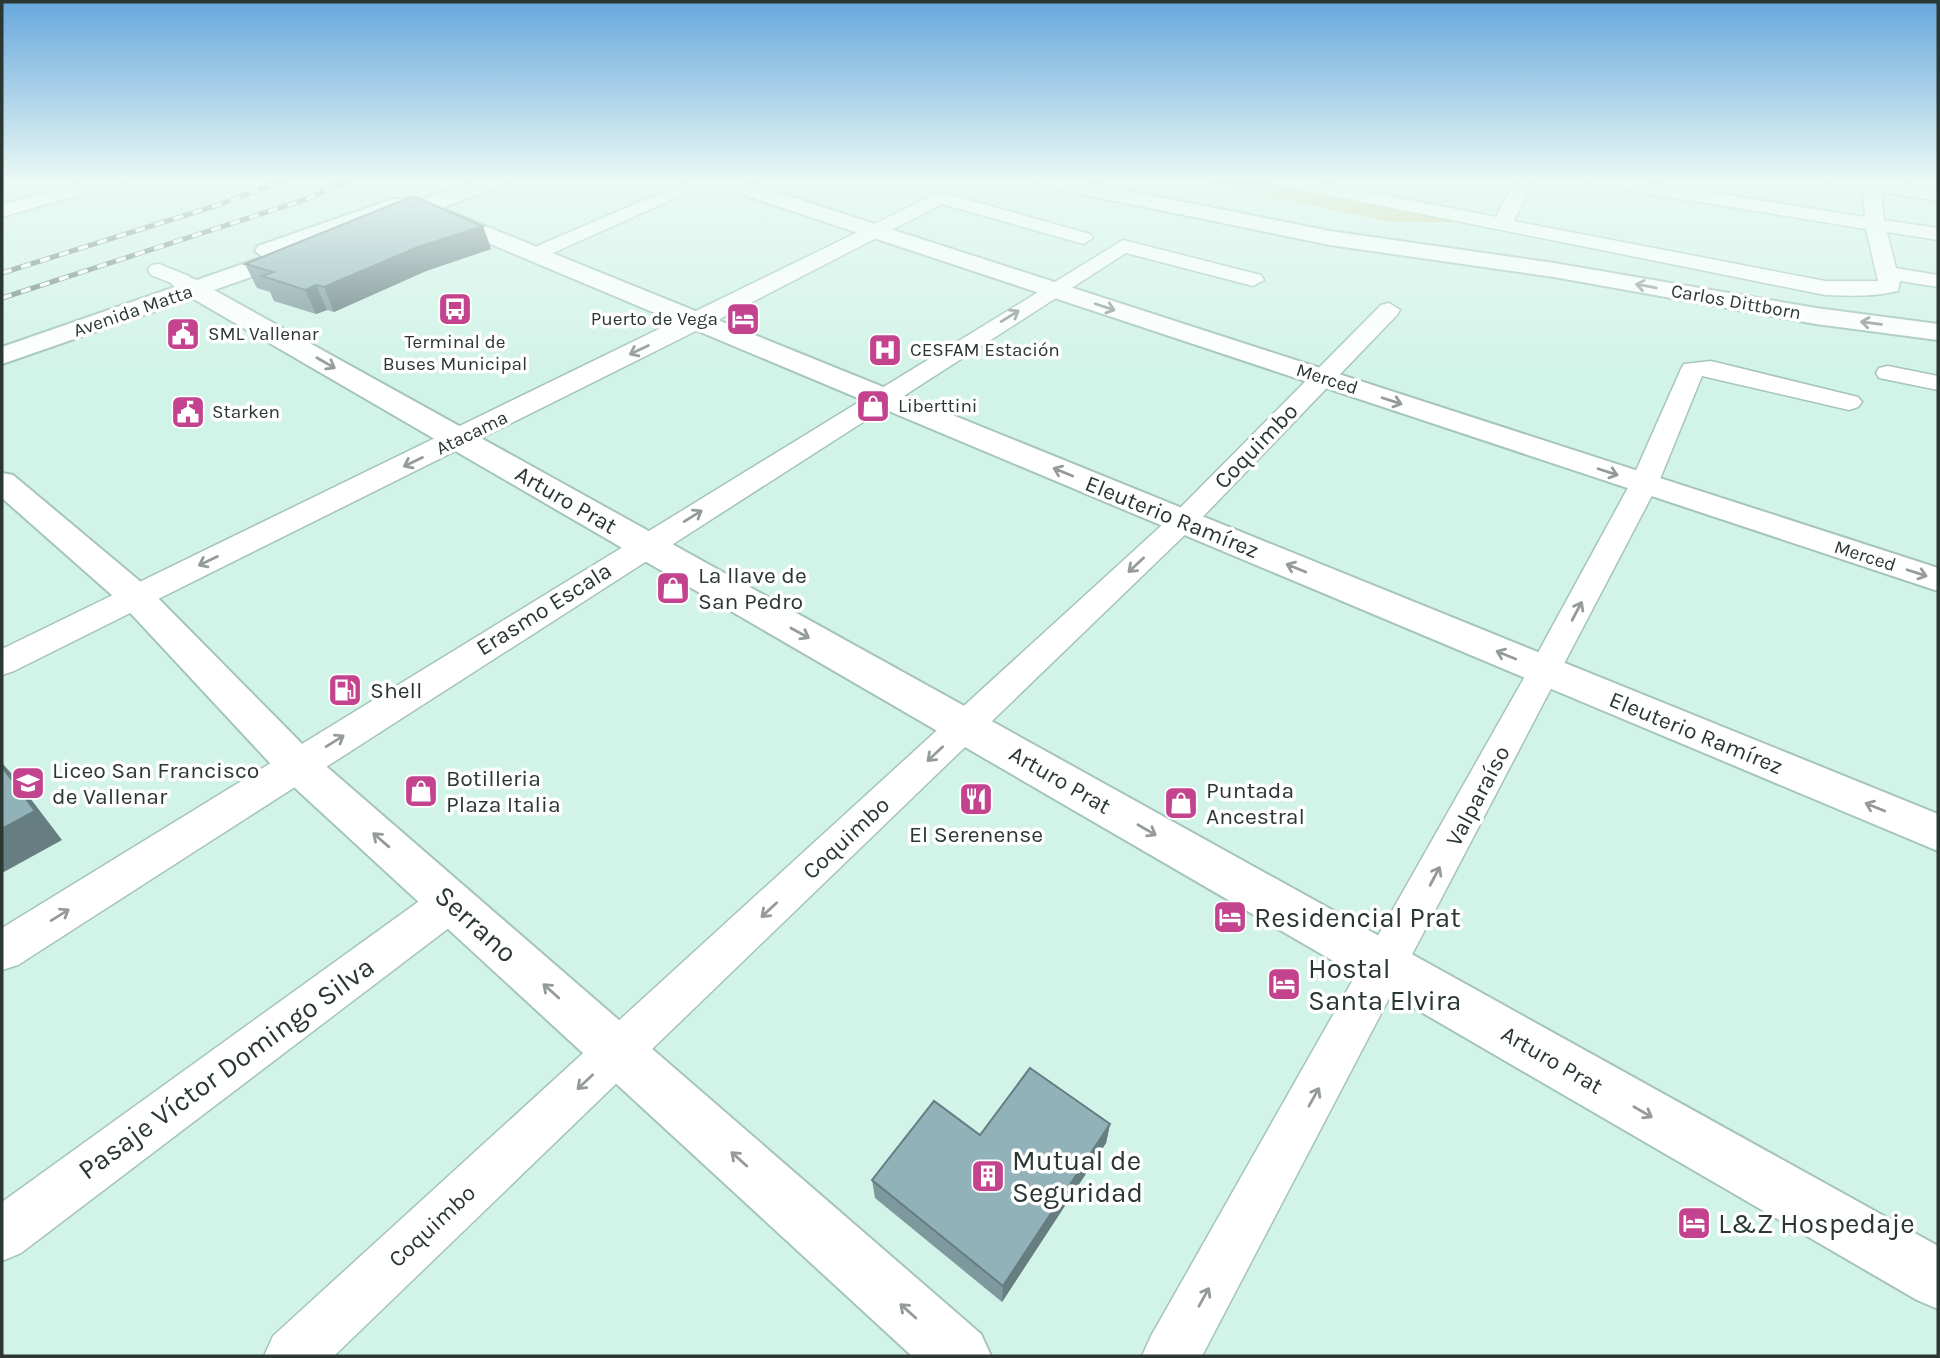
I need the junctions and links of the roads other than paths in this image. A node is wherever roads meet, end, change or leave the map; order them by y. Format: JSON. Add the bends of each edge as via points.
{"nodes":[{"id":1,"x":295,"y":242,"type":"edge"},
{"id":2,"x":507,"y":242,"type":"edge"},
{"id":3,"x":562,"y":242,"type":"edge"},
{"id":4,"x":855,"y":242,"type":"edge"},
{"id":5,"x":907,"y":242,"type":"edge"},
{"id":6,"x":1354,"y":242,"type":"edge"},
{"id":7,"x":1591,"y":242,"type":"edge"},
{"id":8,"x":1880,"y":242,"type":"edge"},
{"id":9,"x":535,"y":254,"type":"junction"},
{"id":10,"x":1889,"y":273,"type":"junction"},
{"id":11,"x":178,"y":280,"type":"junction"},
{"id":12,"x":1253,"y":280,"type":"dead end"},
{"id":13,"x":1938,"y":281,"type":"edge"},
{"id":14,"x":1051,"y":290,"type":"junction"},
{"id":15,"x":1389,"y":310,"type":"dead end"},
{"id":16,"x":698,"y":321,"type":"junction"},
{"id":17,"x":1938,"y":332,"type":"edge"},
{"id":18,"x":2,"y":341,"type":"edge"},
{"id":19,"x":2,"y":356,"type":"edge"},
{"id":20,"x":1888,"y":373,"type":"dead end"},
{"id":21,"x":1322,"y":378,"type":"junction"},
{"id":22,"x":1938,"y":383,"type":"edge"},
{"id":23,"x":881,"y":397,"type":"junction"},
{"id":24,"x":1849,"y":402,"type":"dead end"},
{"id":25,"x":460,"y":439,"type":"junction"},
{"id":26,"x":2,"y":482,"type":"edge"},
{"id":27,"x":1644,"y":484,"type":"junction"},
{"id":28,"x":1183,"y":521,"type":"junction"},
{"id":29,"x":646,"y":546,"type":"junction"},
{"id":30,"x":1938,"y":580,"type":"edge"},
{"id":31,"x":135,"y":596,"type":"junction"},
{"id":32,"x":2,"y":663,"type":"edge"},
{"id":33,"x":1545,"y":671,"type":"junction"},
{"id":34,"x":965,"y":726,"type":"junction"},
{"id":35,"x":297,"y":765,"type":"junction"},
{"id":36,"x":1938,"y":833,"type":"edge"},
{"id":37,"x":451,"y":902,"type":"junction"},
{"id":38,"x":2,"y":951,"type":"edge"},
{"id":39,"x":1387,"y":966,"type":"junction"},
{"id":40,"x":618,"y":1051,"type":"junction"},
{"id":41,"x":2,"y":1234,"type":"edge"},
{"id":42,"x":1938,"y":1279,"type":"edge"},
{"id":43,"x":293,"y":1356,"type":"edge"},
{"id":44,"x":959,"y":1356,"type":"edge"},
{"id":45,"x":1171,"y":1356,"type":"edge"}],
"edges":[{"from":1,"to":11,"type":"main road","name":"Avenida Matta"},
{"from":2,"to":9,"type":"main road","name":"Eleuterio Ramírez"},
{"from":3,"to":9,"type":"street"},
{"from":4,"to":16,"type":"street","name":"Atacama"},
{"from":5,"to":14,"type":"main road","name":"Merced"},
{"from":17,"to":6,"type":"main road","name":"Carlos Dittborn","one_way":true},
{"from":7,"to":10,"type":"street","via":[[1825,288],[1890,286]]},
{"from":8,"to":10,"type":"street"},
{"from":9,"to":16,"type":"main road","name":"Eleuterio Ramírez"},
{"from":10,"to":13,"type":"street"},
{"from":11,"to":18,"type":"main road","name":"Avenida Matta"},
{"from":11,"to":19,"type":"main road","name":"Avenida Matta"},
{"from":11,"to":25,"type":"main road","name":"Arturo Prat","one_way":true},
{"from":12,"to":14,"type":"street","name":"Erasmo Escala","via":[[1123,246]]},
{"from":14,"to":21,"type":"main road","name":"Merced","one_way":true},
{"from":23,"to":14,"type":"street","name":"Erasmo Escala","one_way":true},
{"from":15,"to":21,"type":"street","name":"Coquimbo"},
{"from":16,"to":23,"type":"main road","name":"Eleuterio Ramírez"},
{"from":16,"to":25,"type":"street","name":"Atacama","one_way":true},
{"from":20,"to":22,"type":"street"},
{"from":21,"to":27,"type":"main road","name":"Merced","one_way":true},
{"from":21,"to":28,"type":"street","name":"Coquimbo"},
{"from":28,"to":23,"type":"main road","name":"Eleuterio Ramírez","one_way":true},
{"from":29,"to":23,"type":"street","name":"Erasmo Escala","one_way":true},
{"from":24,"to":27,"type":"street","name":"Valparaíso","via":[[1711,368],[1693,369]]},
{"from":25,"to":29,"type":"main road","name":"Arturo Prat"},
{"from":25,"to":31,"type":"street","name":"Atacama","one_way":true},
{"from":26,"to":31,"type":"main road","name":"Serrano"},
{"from":27,"to":30,"type":"main road","name":"Merced","one_way":true},
{"from":33,"to":27,"type":"street","name":"Valparaíso","one_way":true},
{"from":33,"to":28,"type":"main road","name":"Eleuterio Ramírez","one_way":true},
{"from":28,"to":34,"type":"street","name":"Coquimbo","one_way":true},
{"from":29,"to":34,"type":"main road","name":"Arturo Prat","one_way":true},
{"from":35,"to":29,"type":"street","name":"Erasmo Escala","one_way":true},
{"from":31,"to":32,"type":"street","name":"Atacama"},
{"from":31,"to":35,"type":"main road","name":"Serrano"},
{"from":36,"to":33,"type":"main road","name":"Eleuterio Ramírez","one_way":true},
{"from":39,"to":33,"type":"street","name":"Valparaíso","one_way":true},
{"from":34,"to":39,"type":"main road","name":"Arturo Prat","one_way":true},
{"from":34,"to":40,"type":"street","name":"Coquimbo","one_way":true},
{"from":37,"to":35,"type":"main road","name":"Serrano","one_way":true},
{"from":38,"to":35,"type":"street","name":"Erasmo Escala","one_way":true},
{"from":40,"to":37,"type":"main road","name":"Serrano","one_way":true},
{"from":37,"to":41,"type":"street","name":"Pasaje Víctor Domingo Silva"},
{"from":39,"to":42,"type":"main road","name":"Arturo Prat","one_way":true},
{"from":45,"to":39,"type":"street","name":"Valparaíso","one_way":true},
{"from":40,"to":43,"type":"street","name":"Coquimbo","one_way":true},
{"from":44,"to":40,"type":"main road","name":"Serrano","one_way":true}]}
